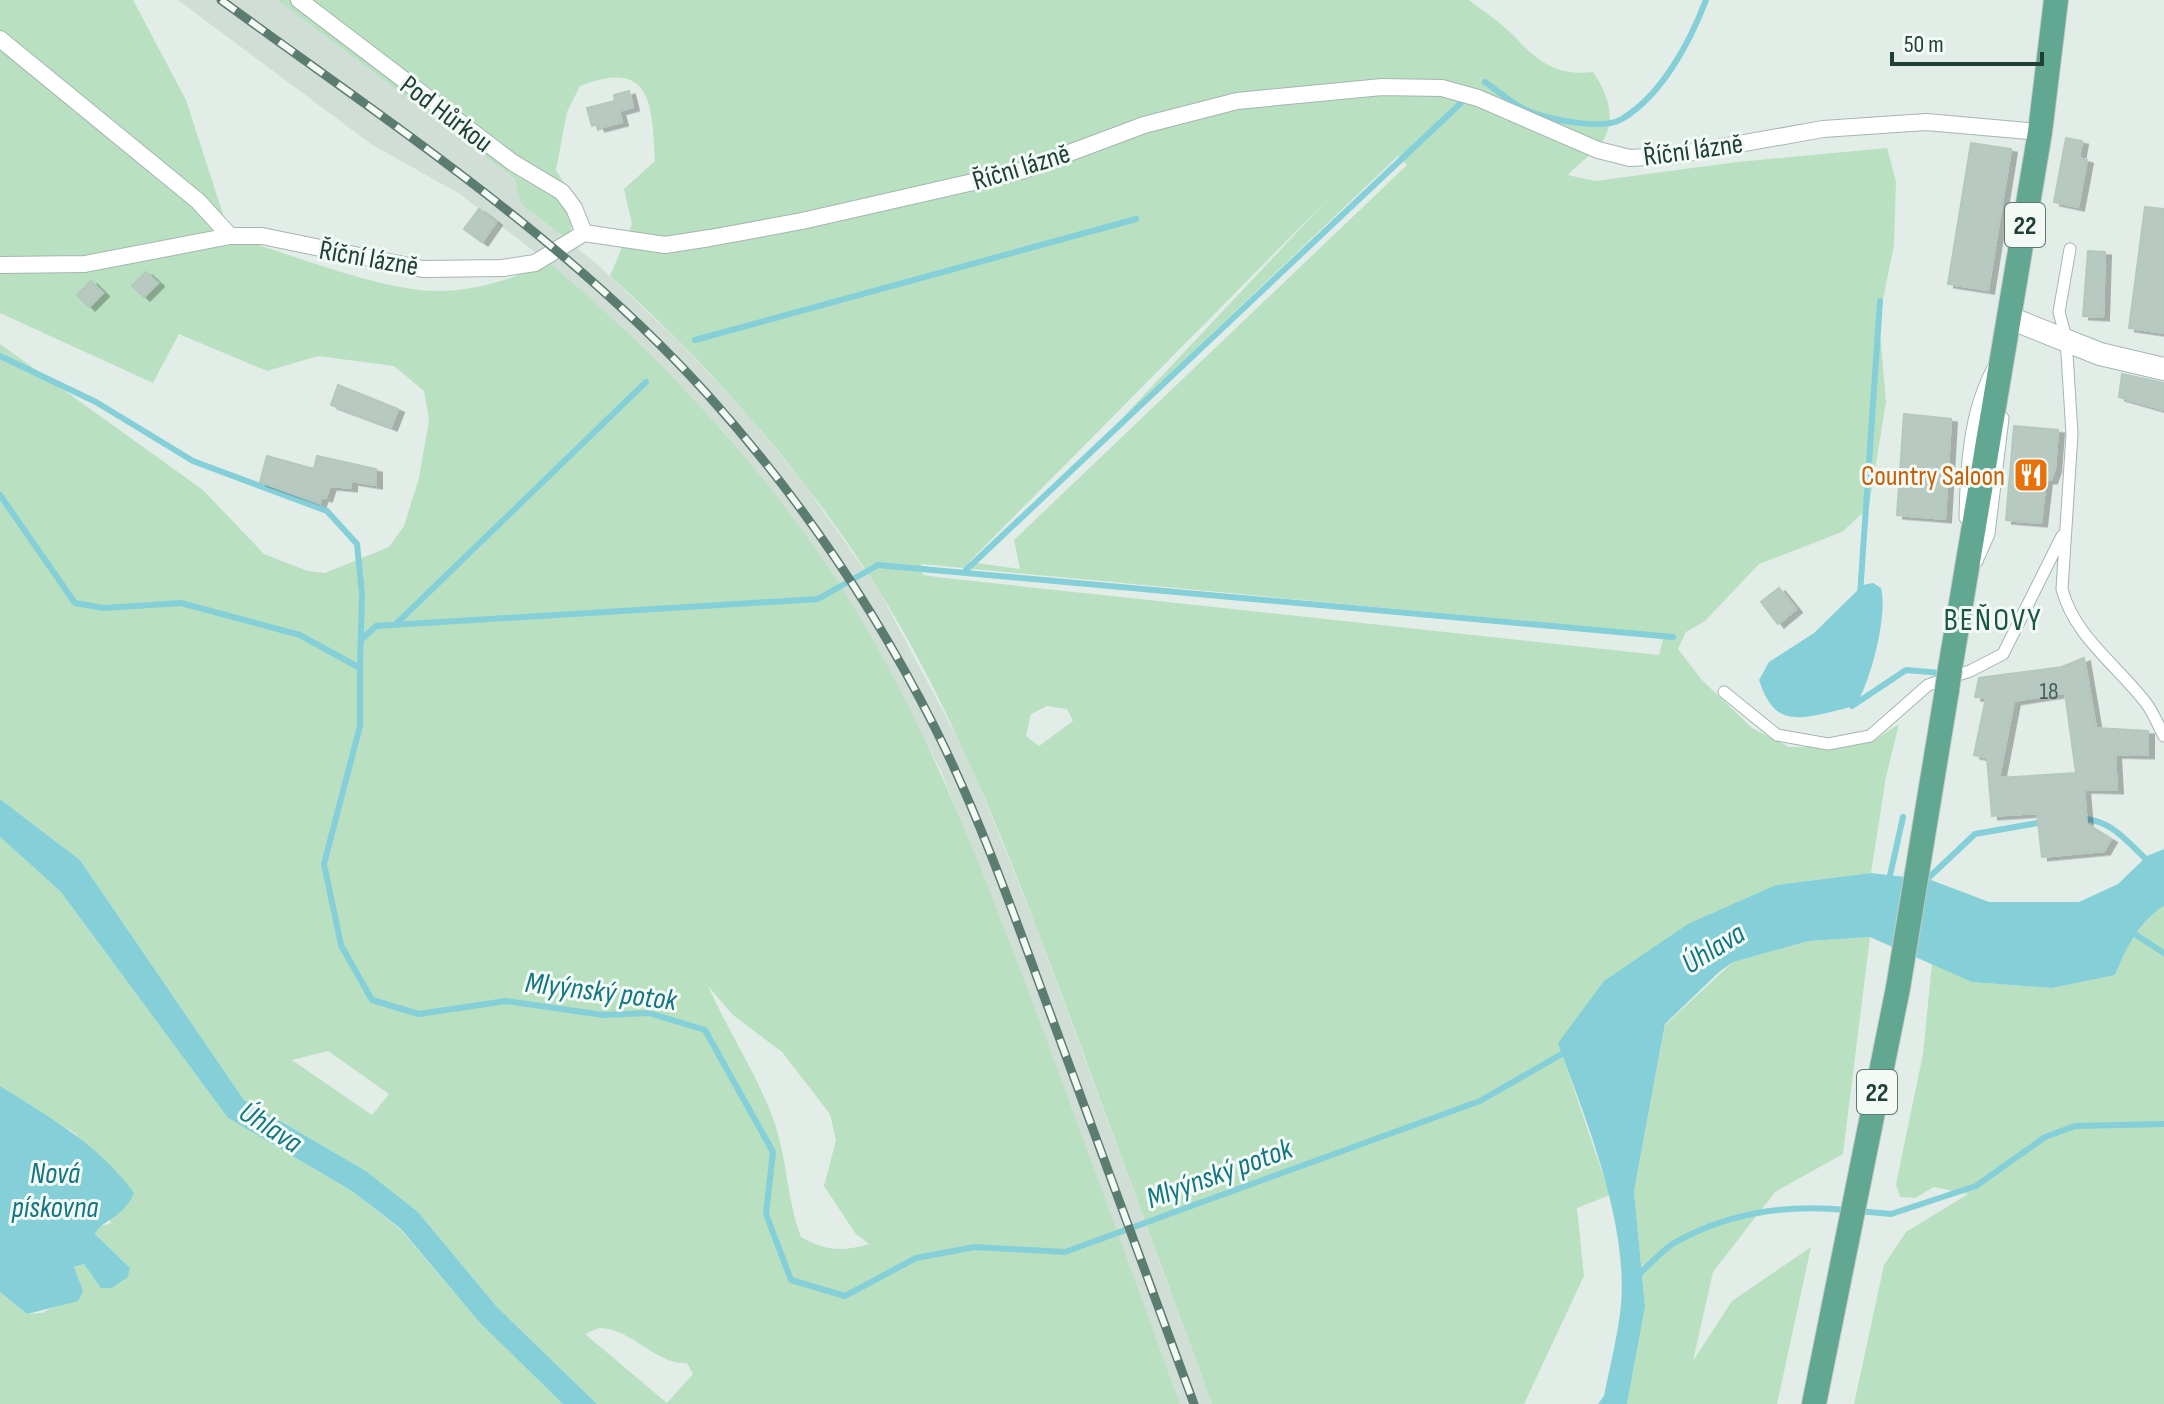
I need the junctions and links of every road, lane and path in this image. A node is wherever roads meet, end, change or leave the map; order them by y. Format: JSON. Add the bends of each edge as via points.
{"nodes":[{"id":1,"x":299,"y":0,"type":"edge"},
{"id":2,"x":2056,"y":0,"type":"edge"},
{"id":3,"x":0,"y":39,"type":"edge"},
{"id":4,"x":2040,"y":132,"type":"junction"},
{"id":5,"x":584,"y":233,"type":"junction"},
{"id":6,"x":230,"y":236,"type":"junction"},
{"id":7,"x":2070,"y":249,"type":"dead end"},
{"id":8,"x":0,"y":265,"type":"edge"},
{"id":9,"x":2010,"y":318,"type":"junction"},
{"id":10,"x":2066,"y":338,"type":"junction"},
{"id":11,"x":2164,"y":369,"type":"edge"},
{"id":12,"x":2065,"y":532,"type":"junction"},
{"id":13,"x":1724,"y":692,"type":"dead end"},
{"id":14,"x":2164,"y":736,"type":"edge"},
{"id":15,"x":1814,"y":1404,"type":"edge"}],
"edges":[{"from":1,"to":5,"type":"street","name":"Pod Hůrkou","via":[[512,162],[562,192]]},
{"from":2,"to":4,"type":"main road","number":"22"},
{"from":3,"to":6,"type":"street","via":[[198,201]]},
{"from":4,"to":5,"type":"street","name":"Říční lázně","via":[[1926,122],[1823,129],[1677,155],[1630,158],[1598,150],[1478,98],[1442,88],[1382,87],[1237,101],[1144,125],[1021,171],[710,238],[665,245]]},
{"from":4,"to":9,"type":"main road","number":"22"},
{"from":5,"to":6,"type":"street","name":"Říční lázně","via":[[535,263],[423,269],[262,236]]},
{"from":6,"to":8,"type":"street","name":"Říční lázně","via":[[85,264]]},
{"from":7,"to":10,"type":"lane","via":[[2059,312]]},
{"from":9,"to":10,"type":"street"},
{"from":9,"to":15,"type":"main road","number":"22","via":[[1898,988]]},
{"from":10,"to":11,"type":"street","via":[[2100,354]]},
{"from":10,"to":12,"type":"lane","via":[[2072,434]]},
{"from":12,"to":13,"type":"lane","via":[[2003,654],[1928,685],[1870,736],[1828,744],[1777,735]]},
{"from":12,"to":14,"type":"lane","via":[[2062,589],[2067,609],[2148,705]]}]}
